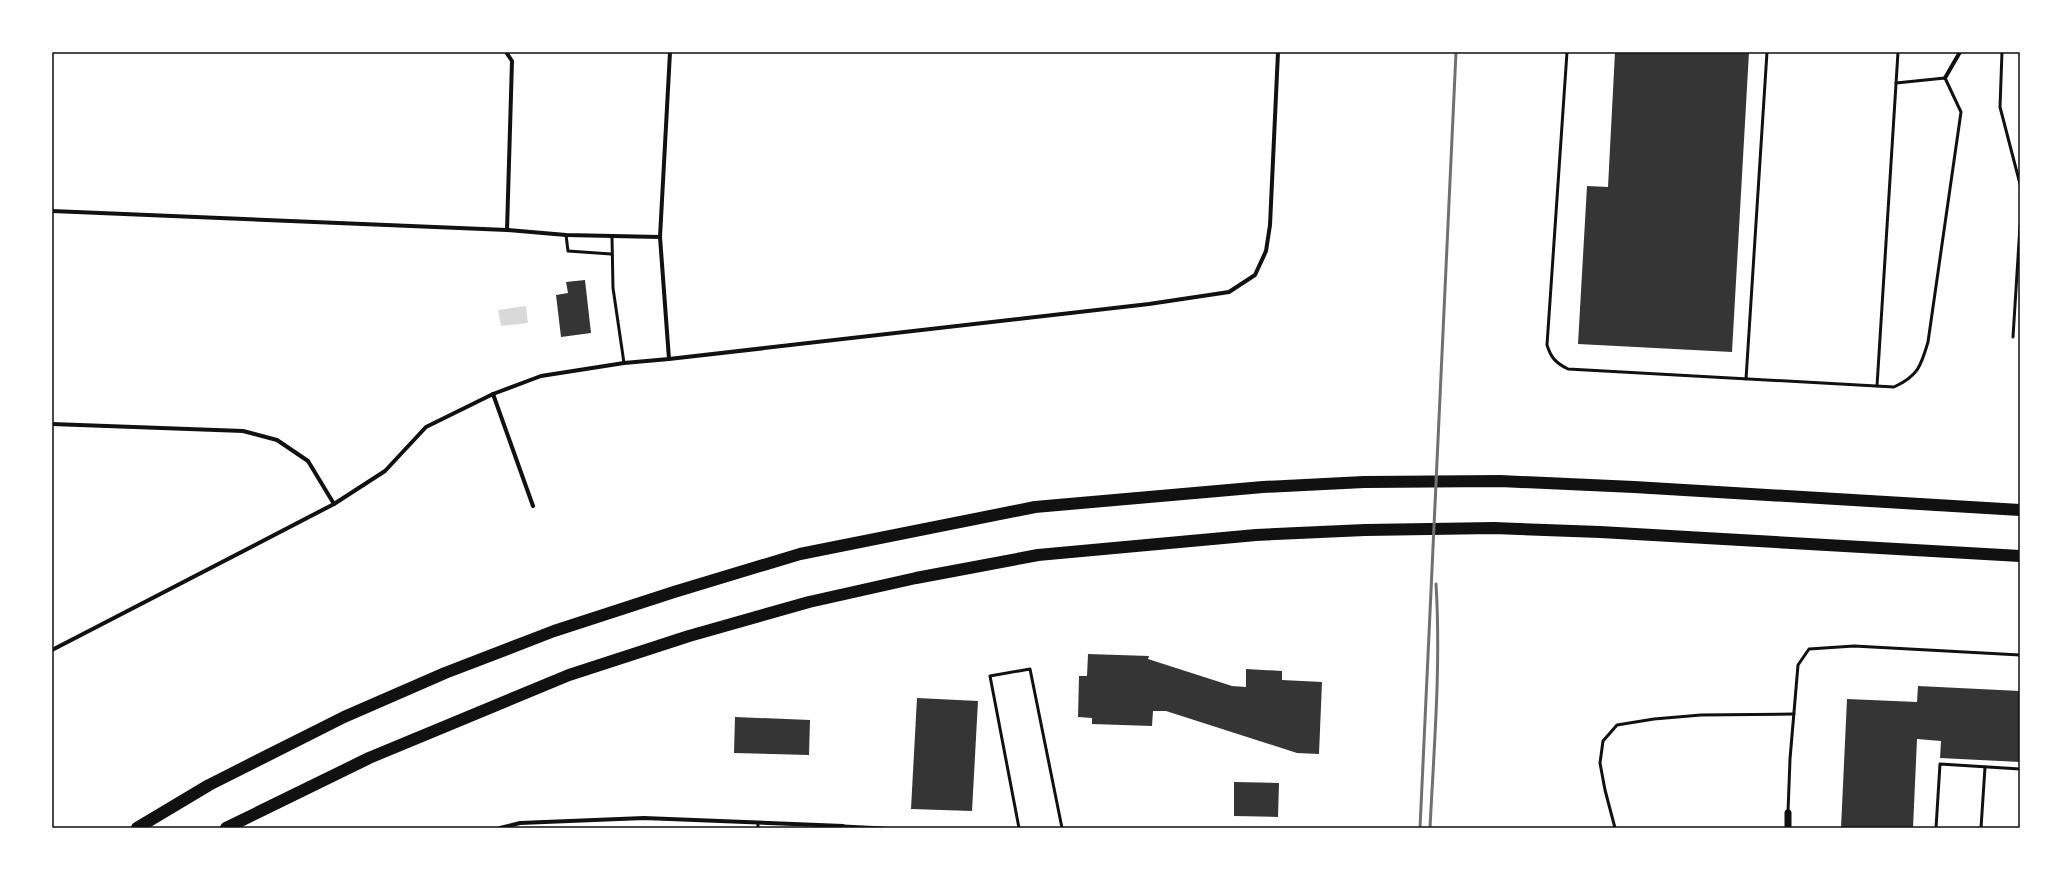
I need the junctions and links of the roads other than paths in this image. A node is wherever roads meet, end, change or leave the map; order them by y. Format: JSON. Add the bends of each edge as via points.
{"nodes":[{"id":1,"x":506,"y":52,"type":"edge"},
{"id":2,"x":670,"y":52,"type":"edge"},
{"id":3,"x":1278,"y":52,"type":"edge"},
{"id":4,"x":1567,"y":52,"type":"edge"},
{"id":5,"x":1767,"y":52,"type":"edge"},
{"id":6,"x":1898,"y":52,"type":"edge"},
{"id":7,"x":1960,"y":52,"type":"edge"},
{"id":8,"x":2002,"y":52,"type":"edge"},
{"id":9,"x":1945,"y":78,"type":"junction"},
{"id":10,"x":1896,"y":83,"type":"junction"},
{"id":11,"x":2020,"y":184,"type":"edge"},
{"id":12,"x":52,"y":211,"type":"edge"},
{"id":13,"x":2020,"y":226,"type":"edge"},
{"id":14,"x":507,"y":230,"type":"junction"},
{"id":15,"x":566,"y":235,"type":"junction"},
{"id":16,"x":612,"y":237,"type":"junction"},
{"id":17,"x":660,"y":237,"type":"junction"},
{"id":18,"x":611,"y":254,"type":"junction"},
{"id":19,"x":2013,"y":337,"type":"dead end"},
{"id":20,"x":669,"y":359,"type":"junction"},
{"id":21,"x":624,"y":363,"type":"junction"},
{"id":22,"x":1746,"y":379,"type":"junction"},
{"id":23,"x":1877,"y":386,"type":"junction"},
{"id":24,"x":493,"y":394,"type":"junction"},
{"id":25,"x":52,"y":424,"type":"edge"},
{"id":26,"x":334,"y":504,"type":"junction"},
{"id":27,"x":532,"y":506,"type":"dead end"},
{"id":28,"x":2020,"y":510,"type":"edge"},
{"id":29,"x":2020,"y":556,"type":"edge"},
{"id":30,"x":52,"y":650,"type":"edge"},
{"id":31,"x":2020,"y":655,"type":"edge"},
{"id":32,"x":1794,"y":714,"type":"junction"},
{"id":33,"x":1985,"y":767,"type":"junction"},
{"id":34,"x":2020,"y":769,"type":"edge"},
{"id":35,"x":1788,"y":813,"type":"joint"},
{"id":36,"x":758,"y":823,"type":"junction"},
{"id":37,"x":843,"y":826,"type":"joint"},
{"id":38,"x":137,"y":828,"type":"edge"},
{"id":39,"x":226,"y":828,"type":"edge"},
{"id":40,"x":500,"y":828,"type":"edge"},
{"id":41,"x":758,"y":828,"type":"edge"},
{"id":42,"x":883,"y":828,"type":"edge"},
{"id":43,"x":1019,"y":828,"type":"edge"},
{"id":44,"x":1062,"y":828,"type":"edge"},
{"id":45,"x":1615,"y":828,"type":"edge"},
{"id":46,"x":1788,"y":828,"type":"edge"},
{"id":47,"x":1936,"y":828,"type":"edge"},
{"id":48,"x":1981,"y":828,"type":"edge"}],
"edges":[{"from":1,"to":14,"type":"street","via":[[512,62]]},
{"from":2,"to":17,"type":"street"},
{"from":3,"to":20,"type":"street","via":[[1270,225],[1266,251],[1255,275],[1230,292],[1156,303]]},
{"from":4,"to":22,"type":"lane","via":[[1547,345],[1550,354],[1557,364],[1568,369]]},
{"from":5,"to":22,"type":"lane"},
{"from":6,"to":10,"type":"lane"},
{"from":7,"to":9,"type":"street"},
{"from":8,"to":11,"type":"lane","via":[[2000,107]]},
{"from":9,"to":10,"type":"lane"},
{"from":9,"to":23,"type":"lane","via":[[1960,112],[1928,342],[1918,370],[1909,380],[1894,387]]},
{"from":10,"to":23,"type":"lane"},
{"from":12,"to":14,"type":"street"},
{"from":13,"to":19,"type":"lane"},
{"from":14,"to":15,"type":"street"},
{"from":15,"to":16,"type":"street"},
{"from":15,"to":18,"type":"lane","via":[[568,251]]},
{"from":16,"to":17,"type":"street"},
{"from":16,"to":18,"type":"lane"},
{"from":17,"to":20,"type":"street"},
{"from":18,"to":21,"type":"lane","via":[[615,305]]},
{"from":20,"to":21,"type":"street"},
{"from":21,"to":24,"type":"street","via":[[541,376]]},
{"from":22,"to":23,"type":"lane"},
{"from":24,"to":26,"type":"street","via":[[426,427],[385,471]]},
{"from":24,"to":27,"type":"street"},
{"from":25,"to":26,"type":"street","via":[[243,431],[277,440],[308,461]]},
{"from":26,"to":30,"type":"street"},
{"from":28,"to":38,"type":"highway","via":[[1634,487],[1500,482],[1364,482],[1263,487],[1035,507],[800,554],[554,631],[444,673],[337,720],[209,786]]},
{"from":29,"to":39,"type":"highway","via":[[1494,528],[1256,535],[1038,555],[809,602],[689,636],[569,675],[369,758]]},
{"from":31,"to":32,"type":"lane","via":[[1854,646],[1809,649],[1798,665]]},
{"from":32,"to":35,"type":"lane"},
{"from":32,"to":45,"type":"lane","via":[[1701,715],[1617,725],[1603,740],[1600,763]]},
{"from":33,"to":34,"type":"lane"},
{"from":33,"to":47,"type":"lane","via":[[1940,764]]},
{"from":33,"to":48,"type":"lane"},
{"from":35,"to":46,"type":"street"},
{"from":36,"to":37,"type":"street"},
{"from":36,"to":40,"type":"street","via":[[644,818],[520,823]]},
{"from":36,"to":41,"type":"lane"},
{"from":37,"to":42,"type":"lane"},
{"from":43,"to":44,"type":"lane","via":[[990,676],[1030,668]]}]}
